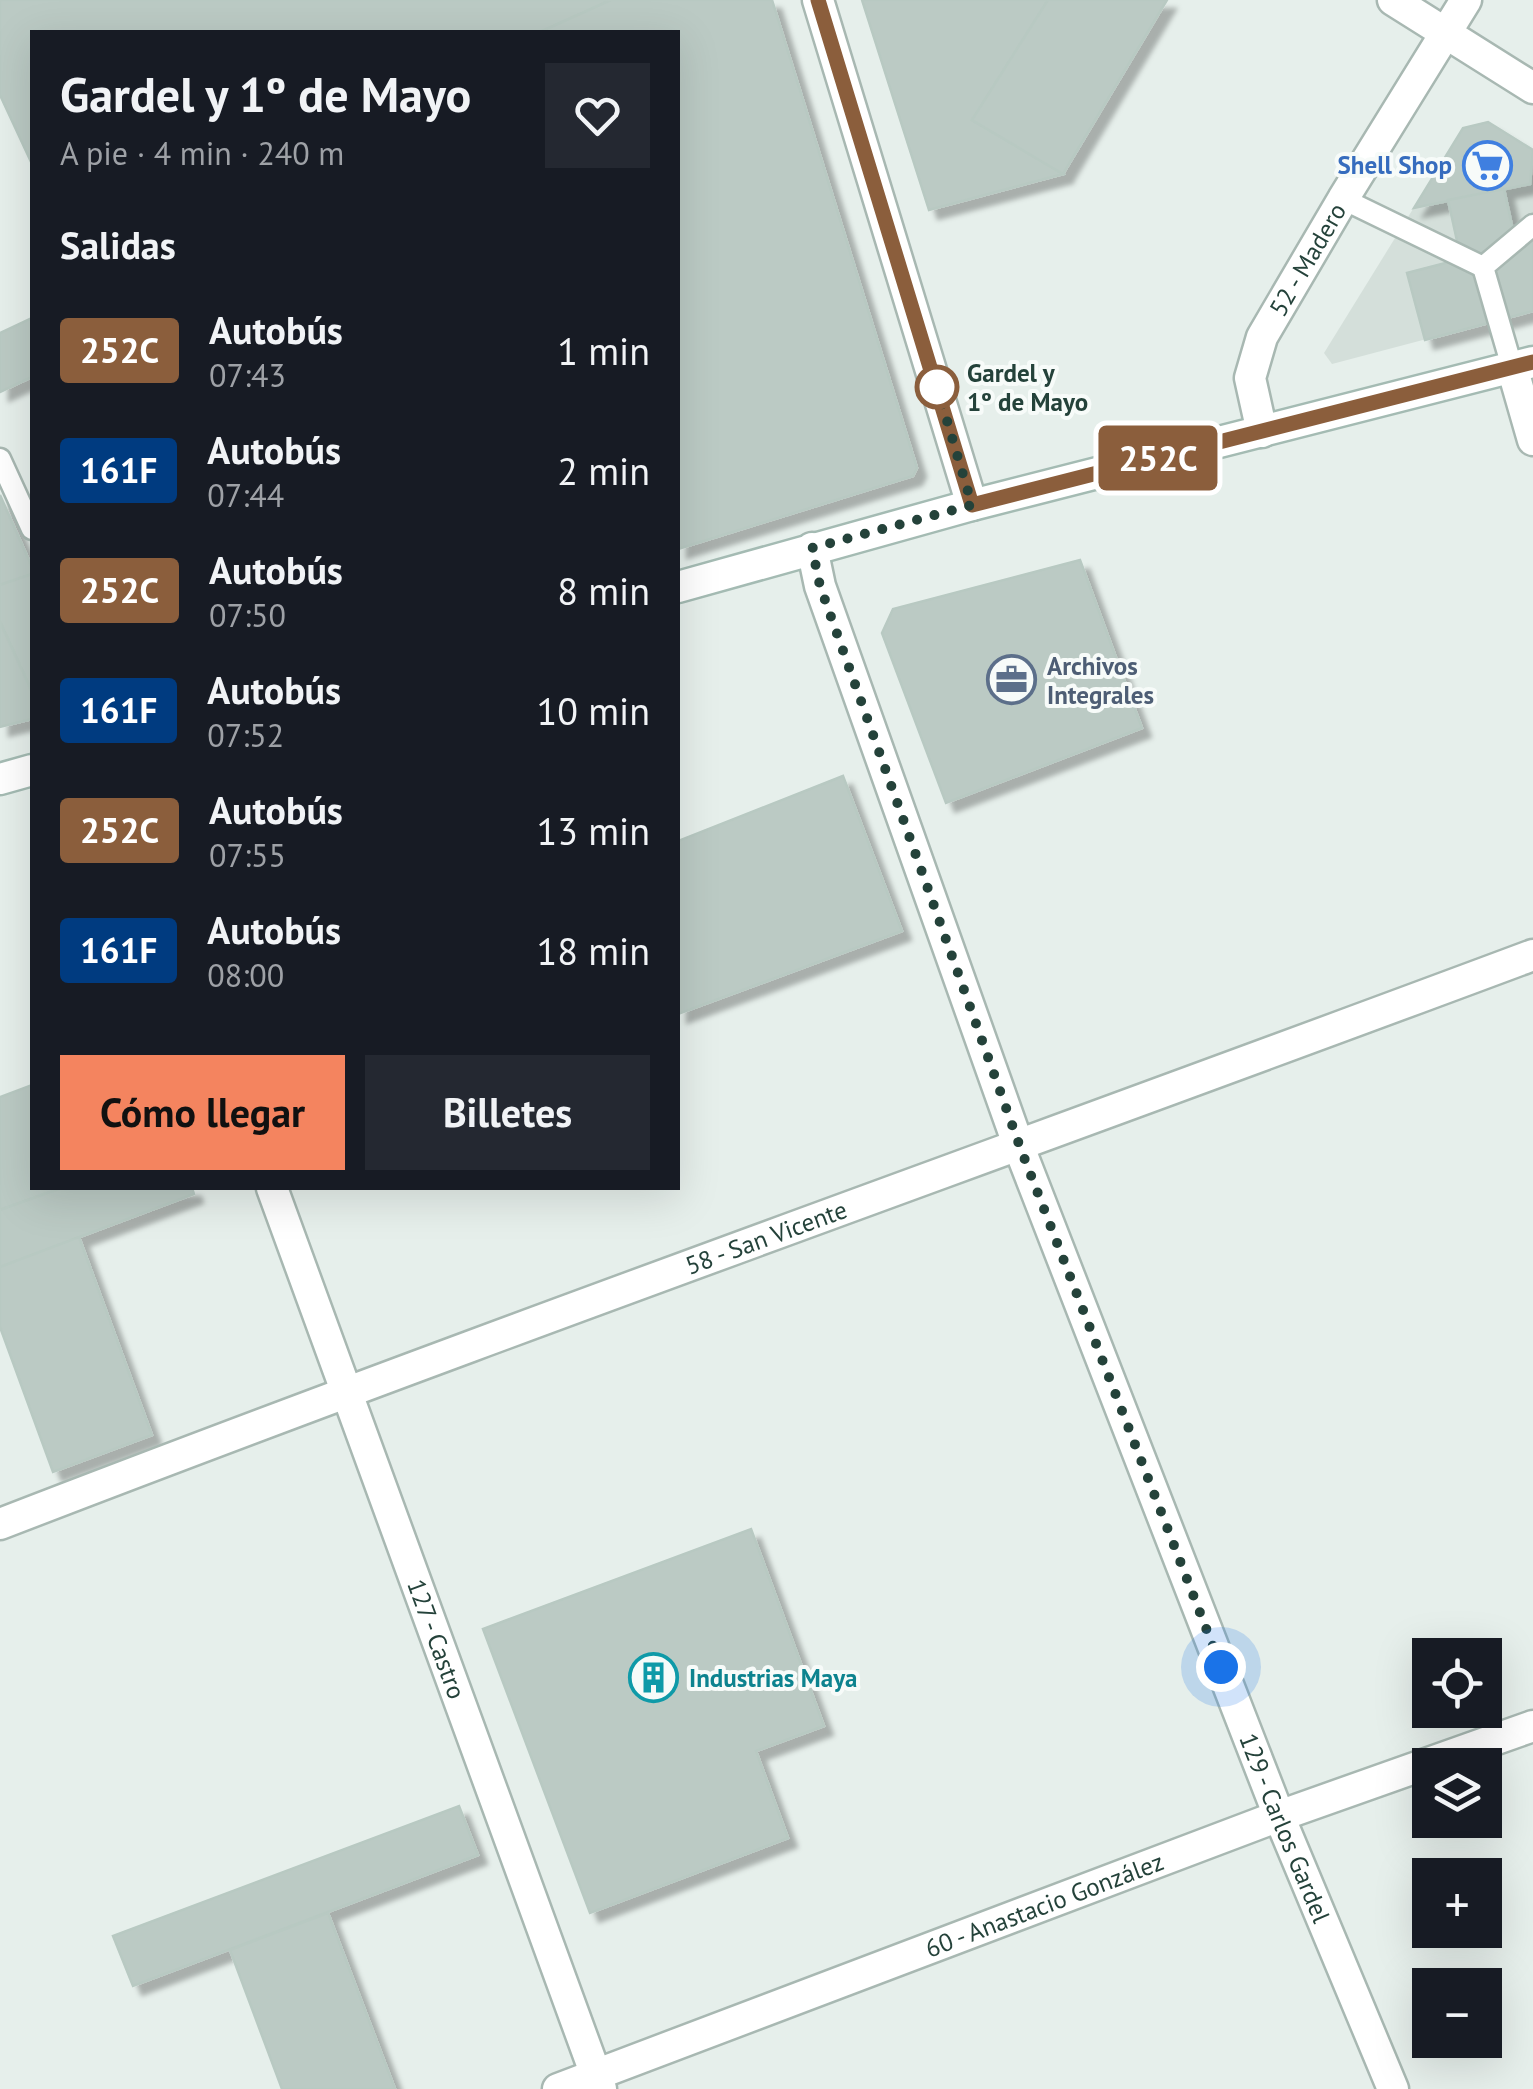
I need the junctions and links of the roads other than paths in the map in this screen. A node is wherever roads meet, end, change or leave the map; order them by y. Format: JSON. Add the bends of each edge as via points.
{"nodes":[{"id":1,"x":818,"y":0,"type":"edge"},
{"id":2,"x":1392,"y":0,"type":"edge"},
{"id":3,"x":1466,"y":0,"type":"edge"},
{"id":4,"x":1446,"y":33,"type":"junction"},
{"id":5,"x":1533,"y":88,"type":"edge"},
{"id":6,"x":1343,"y":198,"type":"junction"},
{"id":7,"x":1533,"y":225,"type":"edge"},
{"id":8,"x":1482,"y":268,"type":"junction"},
{"id":9,"x":1522,"y":365,"type":"edge"},
{"id":10,"x":1262,"y":432,"type":"junction"},
{"id":11,"x":1533,"y":440,"type":"edge"},
{"id":12,"x":0,"y":459,"type":"edge"},
{"id":13,"x":972,"y":505,"type":"junction"},
{"id":14,"x":30,"y":524,"type":"edge"},
{"id":15,"x":812,"y":548,"type":"junction"},
{"id":16,"x":680,"y":585,"type":"edge"},
{"id":17,"x":30,"y":771,"type":"edge"},
{"id":18,"x":0,"y":779,"type":"edge"},
{"id":19,"x":1533,"y":955,"type":"edge"},
{"id":20,"x":1020,"y":1147,"type":"junction"},
{"id":21,"x":273,"y":1190,"type":"edge"},
{"id":22,"x":347,"y":1390,"type":"junction"},
{"id":23,"x":0,"y":1524,"type":"edge"},
{"id":24,"x":1533,"y":1726,"type":"edge"},
{"id":25,"x":1278,"y":1816,"type":"junction"},
{"id":26,"x":598,"y":2082,"type":"edge"},
{"id":27,"x":558,"y":2089,"type":"edge"},
{"id":28,"x":1393,"y":2089,"type":"edge"}],
"edges":[{"from":1,"to":13,"type":"street"},
{"from":2,"to":4,"type":"street"},
{"from":3,"to":4,"type":"street","name":"52 - Madero"},
{"from":4,"to":5,"type":"street"},
{"from":4,"to":6,"type":"street","name":"52 - Madero"},
{"from":6,"to":8,"type":"lane"},
{"from":6,"to":10,"type":"street","name":"52 - Madero","via":[[1262,337],[1250,378]]},
{"from":7,"to":8,"type":"lane"},
{"from":8,"to":9,"type":"lane"},
{"from":9,"to":10,"type":"street"},
{"from":9,"to":11,"type":"street"},
{"from":10,"to":13,"type":"street"},
{"from":12,"to":14,"type":"lane"},
{"from":13,"to":15,"type":"street"},
{"from":15,"to":16,"type":"street"},
{"from":15,"to":20,"type":"street","name":"129 - Carlos Gardel"},
{"from":17,"to":18,"type":"street"},
{"from":19,"to":20,"type":"street","name":"58 - San Vicente"},
{"from":20,"to":22,"type":"street","name":"58 - San Vicente"},
{"from":20,"to":25,"type":"street","name":"129 - Carlos Gardel"},
{"from":21,"to":22,"type":"street","name":"127 - Castro"},
{"from":22,"to":23,"type":"street","name":"58 - San Vicente"},
{"from":22,"to":26,"type":"street","name":"127 - Castro"},
{"from":24,"to":25,"type":"street","name":"60 - Anastacio González"},
{"from":25,"to":26,"type":"street","name":"60 - Anastacio González"},
{"from":25,"to":28,"type":"street","name":"129 - Carlos Gardel"},
{"from":26,"to":27,"type":"street","name":"60 - Anastacio González"}]}
